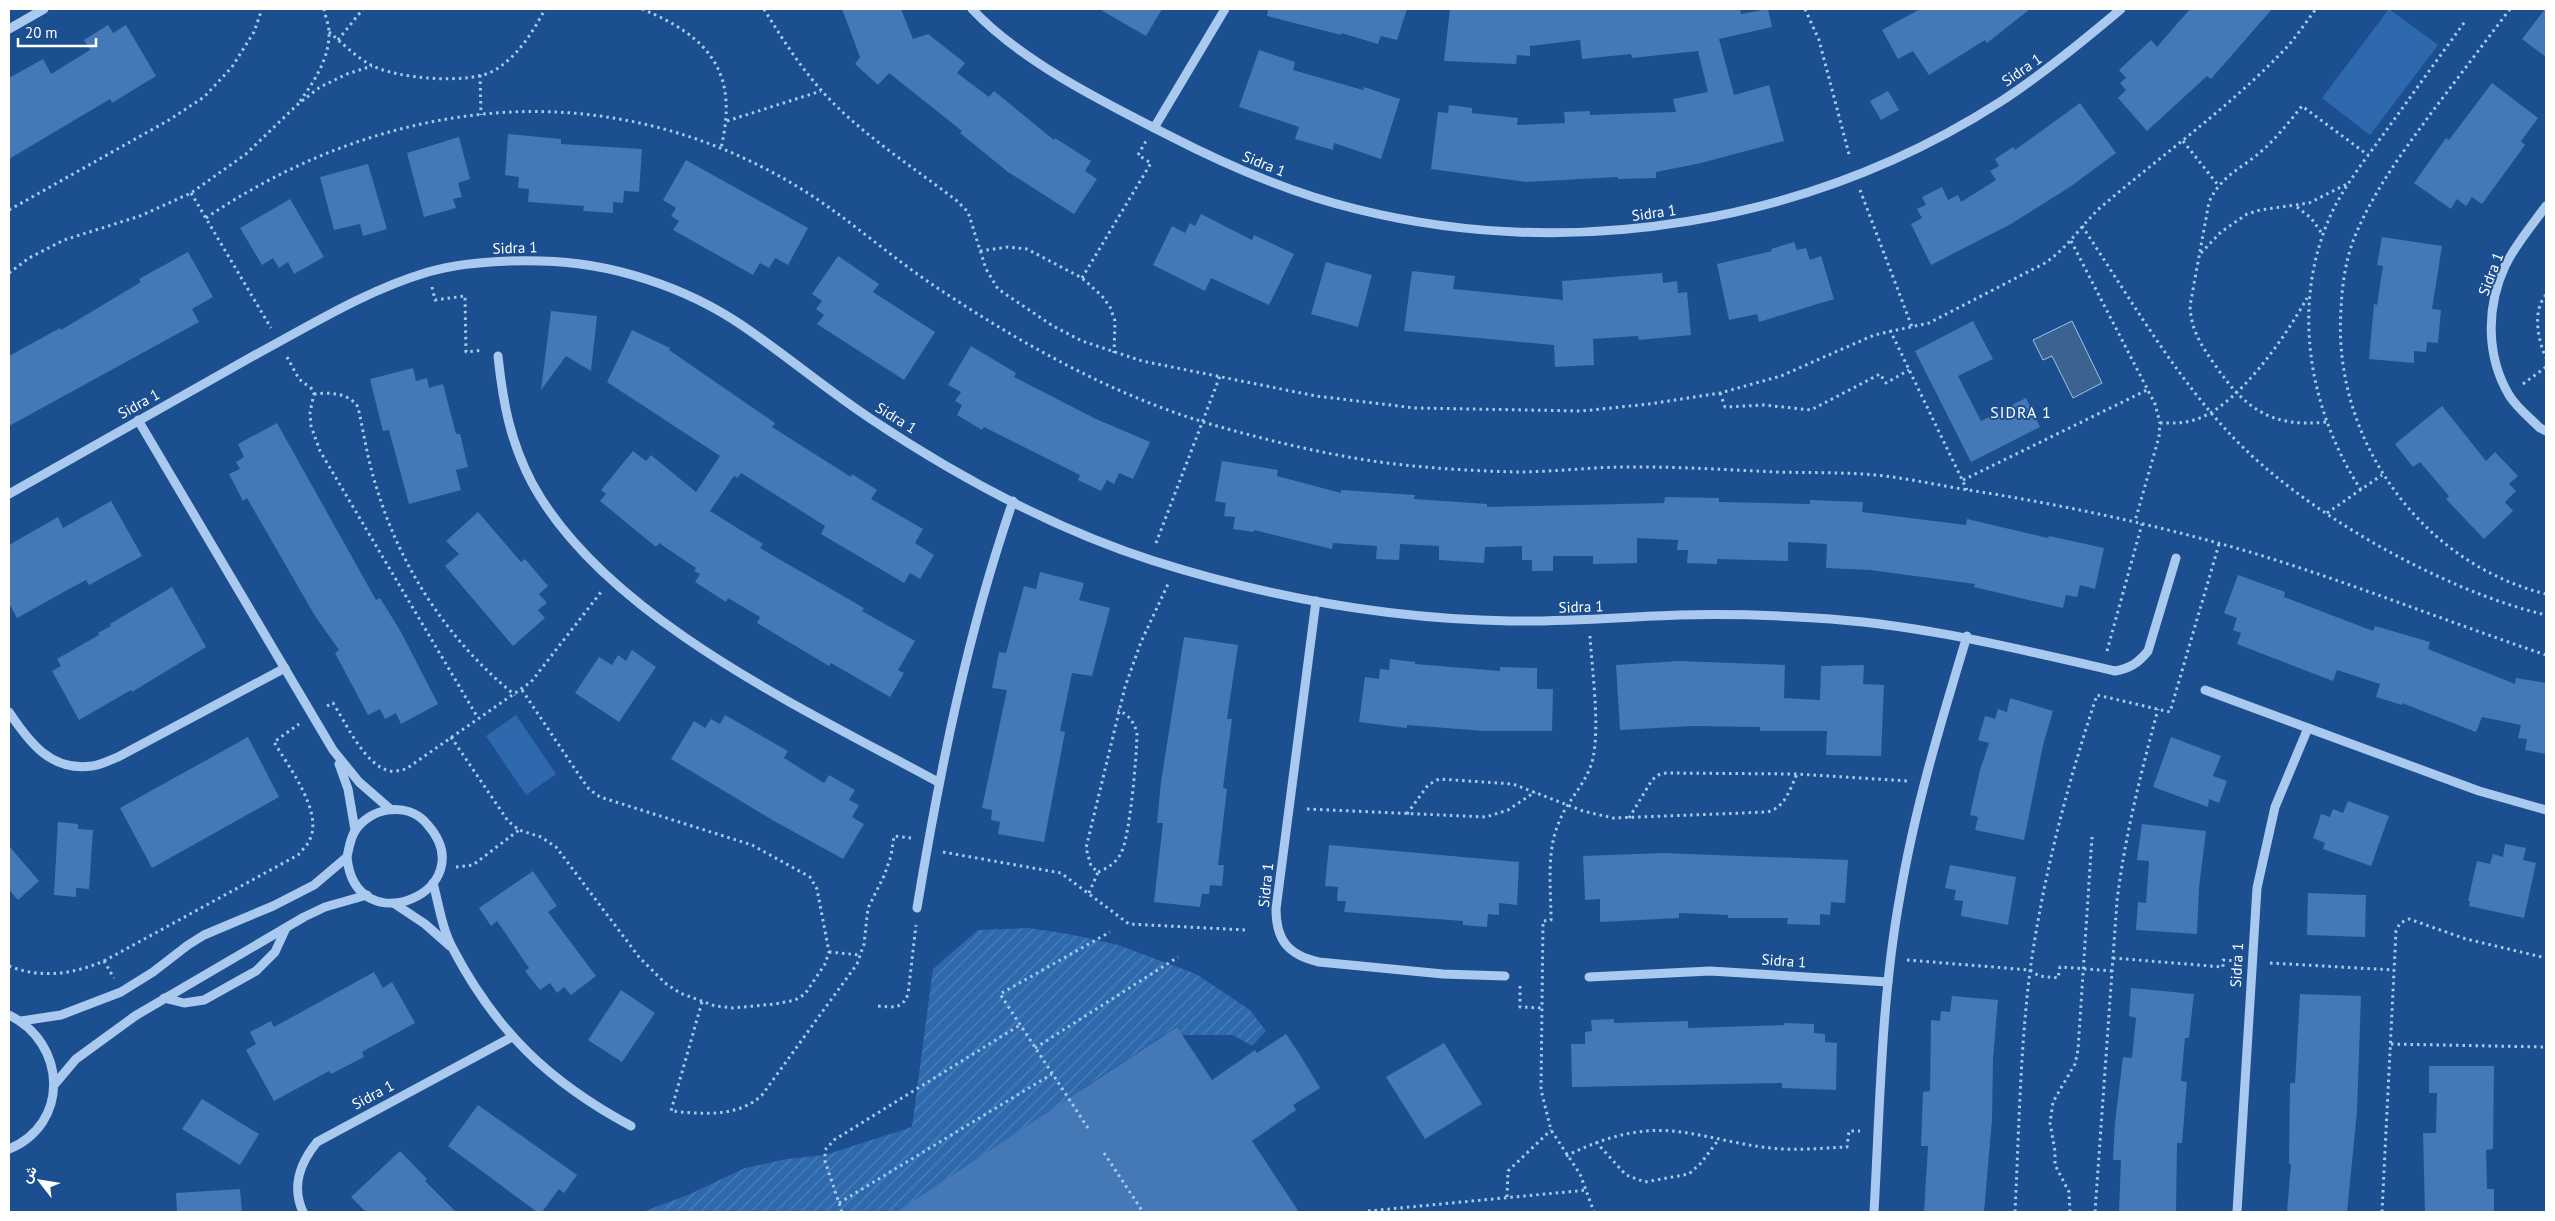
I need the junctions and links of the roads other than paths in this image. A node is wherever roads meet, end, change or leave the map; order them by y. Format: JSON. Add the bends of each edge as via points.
{"nodes":[{"id":1,"x":44,"y":9,"type":"edge"},
{"id":2,"x":972,"y":9,"type":"edge"},
{"id":3,"x":1225,"y":9,"type":"edge"},
{"id":4,"x":2121,"y":9,"type":"edge"},
{"id":5,"x":9,"y":29,"type":"edge"},
{"id":6,"x":1154,"y":128,"type":"junction"},
{"id":7,"x":2546,"y":206,"type":"edge"},
{"id":8,"x":498,"y":356,"type":"road end"},
{"id":9,"x":138,"y":420,"type":"junction"},
{"id":10,"x":2546,"y":431,"type":"edge"},
{"id":11,"x":9,"y":494,"type":"edge"},
{"id":12,"x":1013,"y":501,"type":"junction"},
{"id":13,"x":2176,"y":558,"type":"dead end"},
{"id":14,"x":1316,"y":602,"type":"junction"},
{"id":15,"x":1967,"y":636,"type":"junction"},
{"id":16,"x":285,"y":668,"type":"junction"},
{"id":17,"x":2205,"y":690,"type":"dead end"},
{"id":18,"x":9,"y":712,"type":"edge"},
{"id":19,"x":2308,"y":728,"type":"junction"},
{"id":20,"x":333,"y":750,"type":"junction"},
{"id":21,"x":938,"y":782,"type":"junction"},
{"id":22,"x":390,"y":809,"type":"junction"},
{"id":23,"x":2546,"y":810,"type":"edge"},
{"id":24,"x":355,"y":830,"type":"junction"},
{"id":25,"x":348,"y":857,"type":"junction"},
{"id":26,"x":433,"y":883,"type":"junction"},
{"id":27,"x":367,"y":895,"type":"junction"},
{"id":28,"x":395,"y":904,"type":"junction"},
{"id":29,"x":917,"y":908,"type":"road end"},
{"id":30,"x":286,"y":928,"type":"junction"},
{"id":31,"x":452,"y":948,"type":"junction"},
{"id":32,"x":1505,"y":976,"type":"road end"},
{"id":33,"x":1589,"y":977,"type":"dead end"},
{"id":34,"x":1888,"y":982,"type":"junction"},
{"id":35,"x":164,"y":998,"type":"junction"},
{"id":36,"x":9,"y":1015,"type":"edge"},
{"id":37,"x":22,"y":1021,"type":"junction"},
{"id":38,"x":512,"y":1037,"type":"junction"},
{"id":39,"x":54,"y":1085,"type":"junction"},
{"id":40,"x":631,"y":1126,"type":"dead end"},
{"id":41,"x":9,"y":1149,"type":"edge"},
{"id":42,"x":304,"y":1212,"type":"edge"},
{"id":43,"x":1874,"y":1212,"type":"edge"},
{"id":44,"x":2237,"y":1212,"type":"edge"}],
"edges":[{"from":1,"to":5,"type":"street"},
{"from":2,"to":6,"type":"street","name":"Sidra 1","via":[[1014,46],[1110,106]]},
{"from":3,"to":6,"type":"street"},
{"from":4,"to":6,"type":"street","name":"Sidra 1","via":[[2067,55],[2000,102],[1928,143],[1854,175],[1784,199],[1714,218],[1642,229],[1498,232],[1426,224],[1364,211],[1286,188],[1219,162]]},
{"from":7,"to":10,"type":"street","name":"Sidra 1","via":[[2506,266],[2494,300],[2492,344],[2496,370],[2509,395]]},
{"from":8,"to":21,"type":"street","via":[[503,405],[515,445],[532,483],[554,518],[611,580],[657,616],[734,668]]},
{"from":9,"to":11,"type":"street","name":"Sidra 1"},
{"from":9,"to":12,"type":"street","name":"Sidra 1","via":[[350,304],[397,283],[429,272],[496,261],[548,261],[598,267],[656,283],[696,299],[740,323],[872,420]]},
{"from":9,"to":16,"type":"street"},
{"from":12,"to":14,"type":"street","name":"Sidra 1","via":[[1094,539],[1150,560]]},
{"from":12,"to":21,"type":"street","via":[[980,603]]},
{"from":13,"to":15,"type":"street","name":"Sidra 1","via":[[2148,651],[2129,669],[2115,671]]},
{"from":14,"to":15,"type":"street","name":"Sidra 1","via":[[1410,615],[1505,621],[1748,614],[1840,620]]},
{"from":14,"to":32,"type":"street","name":"Sidra 1","via":[[1276,916],[1281,939],[1304,959],[1319,962],[1443,974]]},
{"from":15,"to":34,"type":"street","via":[[1922,787],[1899,898]]},
{"from":16,"to":18,"type":"street","via":[[118,757],[92,766],[64,765],[40,752]]},
{"from":16,"to":20,"type":"street"},
{"from":17,"to":19,"type":"street"},
{"from":19,"to":23,"type":"street","via":[[2479,791]]},
{"from":19,"to":44,"type":"street","name":"Sidra 1","via":[[2276,807],[2257,888]]},
{"from":20,"to":22,"type":"street","via":[[359,782]]},
{"from":20,"to":24,"type":"street","via":[[348,788]]},
{"from":21,"to":29,"type":"street"},
{"from":22,"to":24,"type":"street","via":[[364,820]]},
{"from":22,"to":26,"type":"street","via":[[408,811],[423,819],[435,832],[441,849],[440,867]]},
{"from":24,"to":25,"type":"street"},
{"from":25,"to":27,"type":"street","via":[[348,869]]},
{"from":25,"to":37,"type":"street","via":[[308,888],[204,935],[121,992],[61,1015]]},
{"from":26,"to":28,"type":"street","via":[[423,894]]},
{"from":26,"to":31,"type":"street"},
{"from":27,"to":28,"type":"street"},
{"from":27,"to":30,"type":"street","via":[[325,907]]},
{"from":28,"to":31,"type":"street"},
{"from":30,"to":35,"type":"street"},
{"from":30,"to":35,"type":"street","via":[[275,952],[256,971],[194,1002]]},
{"from":31,"to":38,"type":"street"},
{"from":33,"to":34,"type":"street","name":"Sidra 1","via":[[1719,972]]},
{"from":34,"to":43,"type":"street"},
{"from":35,"to":39,"type":"street","via":[[76,1059]]},
{"from":36,"to":37,"type":"street"},
{"from":37,"to":39,"type":"street","via":[[40,1038],[51,1060]]},
{"from":38,"to":40,"type":"street","via":[[531,1058],[578,1096]]},
{"from":38,"to":42,"type":"street","name":"Sidra 1","via":[[317,1142],[299,1170],[297,1187]]},
{"from":39,"to":41,"type":"street","via":[[49,1108],[37,1129]]}]}
